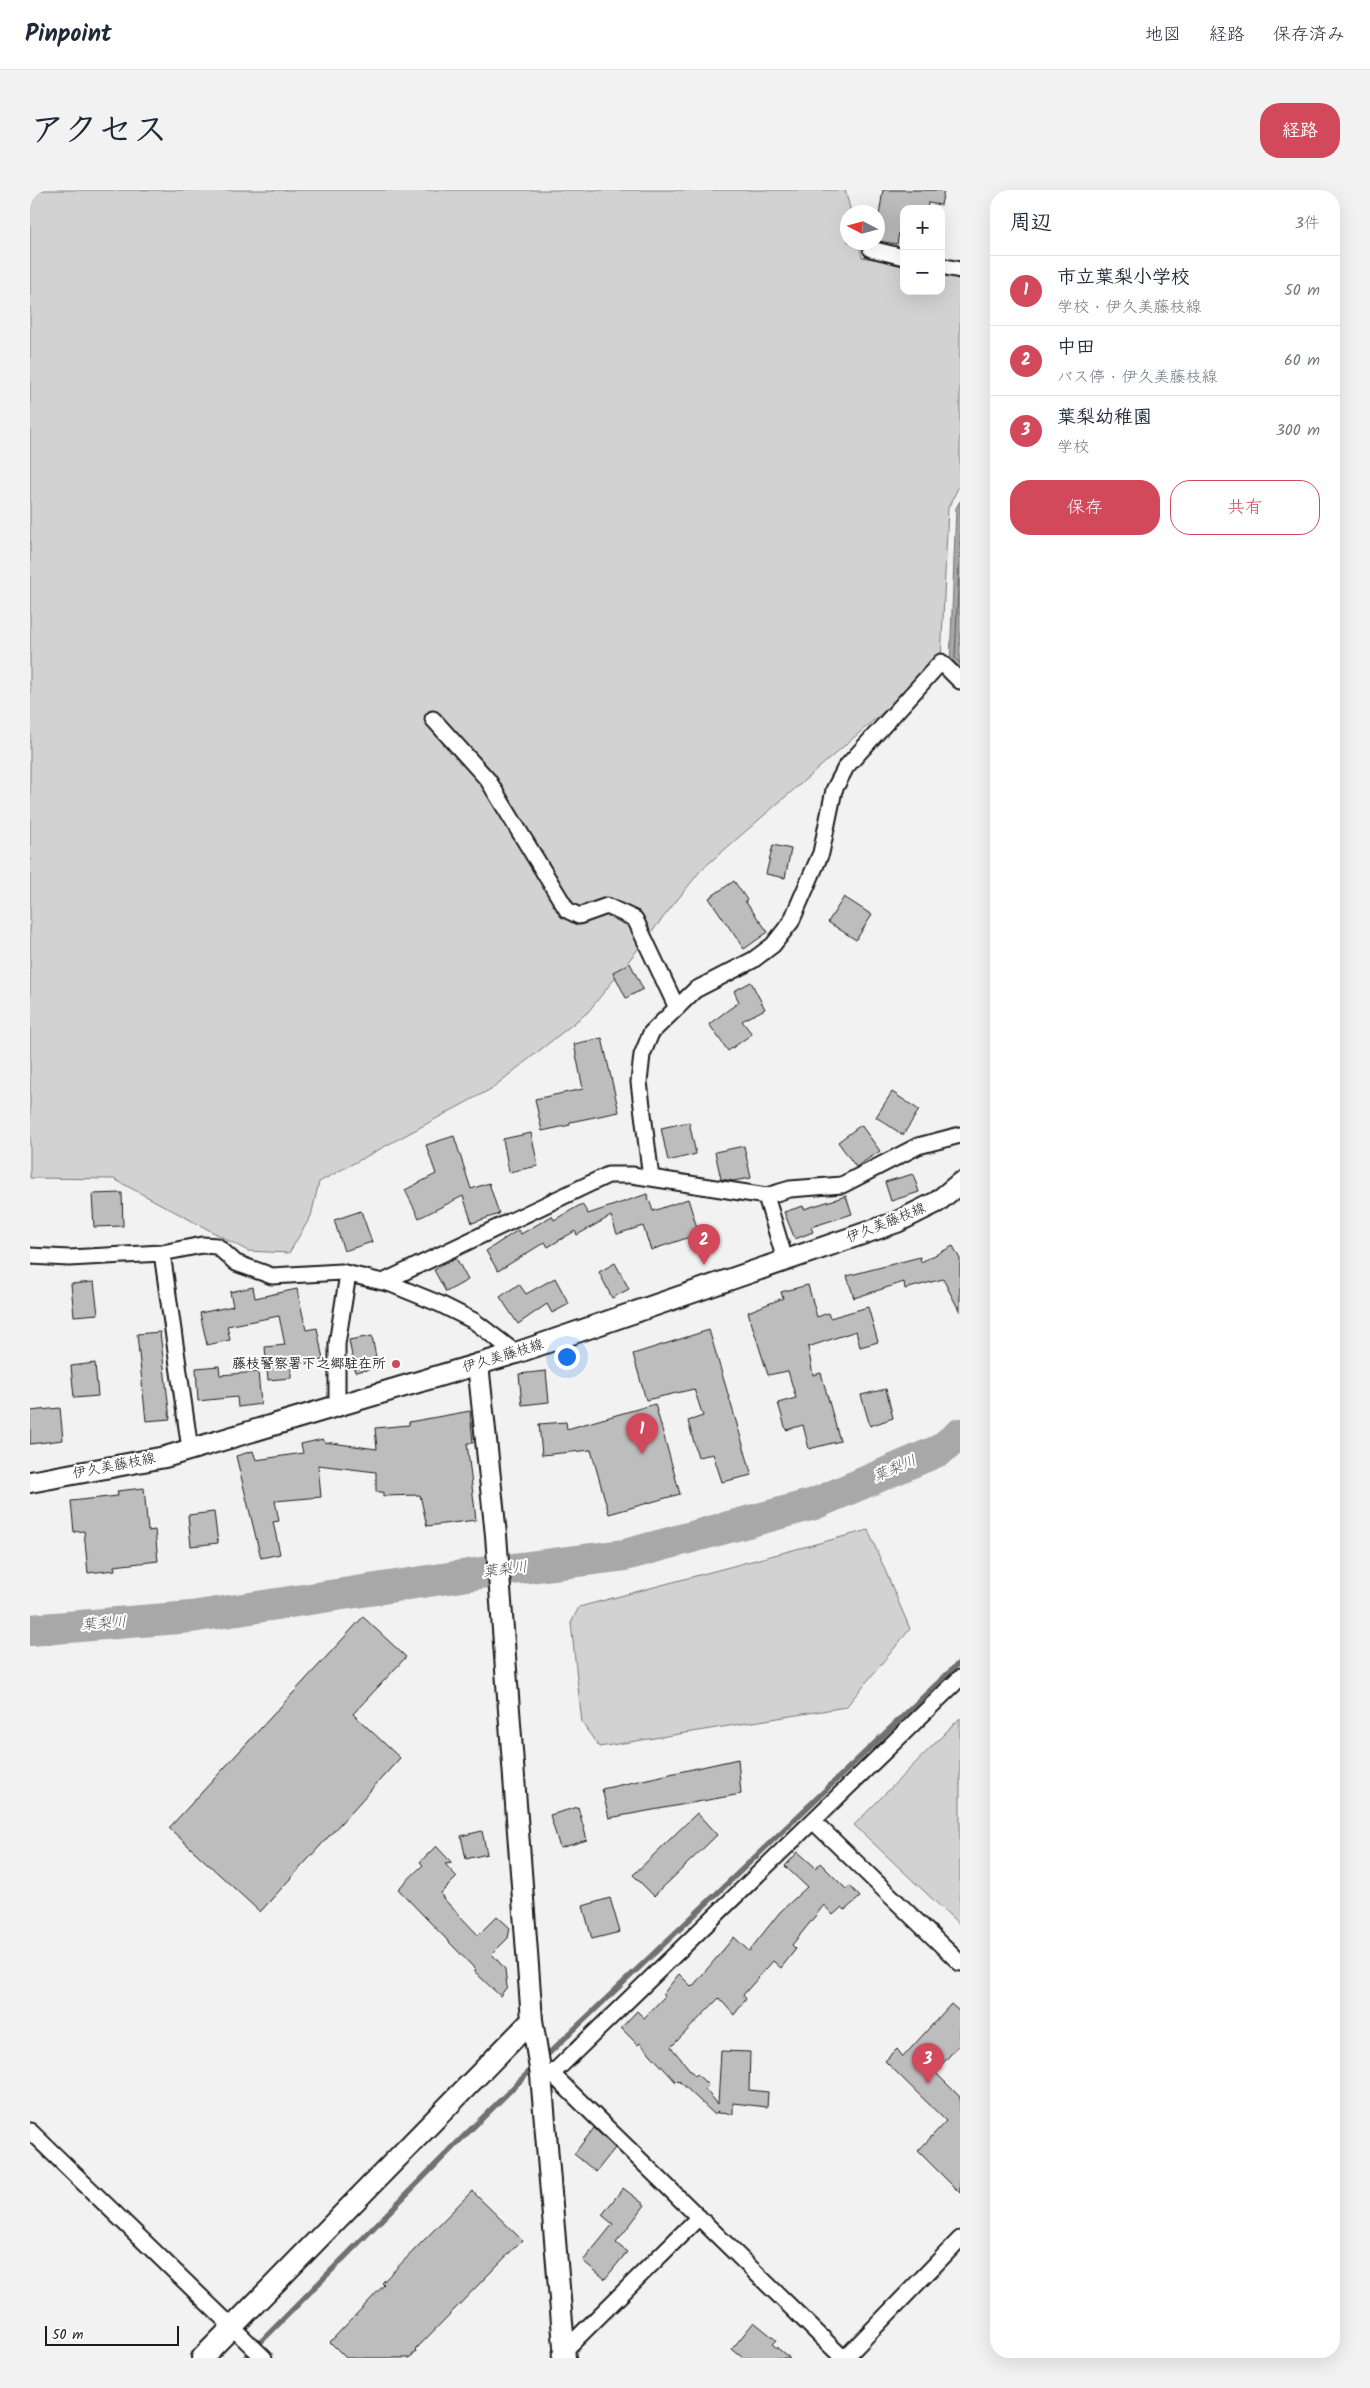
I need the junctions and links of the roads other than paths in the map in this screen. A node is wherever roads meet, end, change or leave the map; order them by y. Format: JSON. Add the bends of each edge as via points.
{"nodes":[{"id":1,"x":871,"y":250,"type":"dead end"},
{"id":2,"x":900,"y":256,"type":"edge"},
{"id":3,"x":945,"y":267,"type":"edge"},
{"id":4,"x":960,"y":270,"type":"edge"},
{"id":5,"x":960,"y":681,"type":"edge"},
{"id":6,"x":433,"y":719,"type":"dead end"},
{"id":7,"x":676,"y":1008,"type":"junction"},
{"id":8,"x":960,"y":1135,"type":"edge"},
{"id":9,"x":651,"y":1178,"type":"junction"},
{"id":10,"x":960,"y":1183,"type":"edge"},
{"id":11,"x":766,"y":1196,"type":"junction"},
{"id":12,"x":162,"y":1253,"type":"junction"},
{"id":13,"x":30,"y":1256,"type":"edge"},
{"id":14,"x":785,"y":1260,"type":"junction"},
{"id":15,"x":348,"y":1274,"type":"junction"},
{"id":16,"x":383,"y":1282,"type":"junction"},
{"id":17,"x":516,"y":1353,"type":"junction"},
{"id":18,"x":478,"y":1364,"type":"junction"},
{"id":19,"x":337,"y":1406,"type":"junction"},
{"id":20,"x":190,"y":1449,"type":"junction"},
{"id":21,"x":30,"y":1482,"type":"edge"},
{"id":22,"x":960,"y":1678,"type":"edge"},
{"id":23,"x":813,"y":1820,"type":"junction"},
{"id":24,"x":960,"y":1963,"type":"edge"},
{"id":25,"x":532,"y":2020,"type":"junction"},
{"id":26,"x":546,"y":2074,"type":"junction"},
{"id":27,"x":30,"y":2131,"type":"edge"},
{"id":28,"x":699,"y":2217,"type":"junction"},
{"id":29,"x":960,"y":2239,"type":"edge"},
{"id":30,"x":232,"y":2327,"type":"junction"},
{"id":31,"x":562,"y":2356,"type":"edge"},
{"id":32,"x":202,"y":2358,"type":"edge"},
{"id":33,"x":264,"y":2358,"type":"edge"},
{"id":34,"x":844,"y":2358,"type":"edge"}],
"edges":[{"from":1,"to":2,"type":"street"},
{"from":3,"to":4,"type":"street"},
{"from":5,"to":7,"type":"street","via":[[941,662],[846,767],[834,790],[821,853],[791,922],[773,945],[753,960],[695,990]]},
{"from":6,"to":7,"type":"street","via":[[488,780],[567,910],[579,916],[607,906],[635,919]]},
{"from":7,"to":9,"type":"street","via":[[651,1033],[642,1055],[639,1082]]},
{"from":8,"to":11,"type":"street","via":[[918,1146],[842,1185],[790,1189]]},
{"from":9,"to":11,"type":"street"},
{"from":9,"to":16,"type":"street","via":[[608,1175]]},
{"from":10,"to":14,"type":"street","name":"伊久美藤枝線","via":[[937,1202],[897,1222]]},
{"from":11,"to":14,"type":"street"},
{"from":12,"to":13,"type":"street","via":[[69,1258]]},
{"from":12,"to":15,"type":"street","via":[[202,1245],[217,1246],[236,1263],[272,1276]]},
{"from":12,"to":20,"type":"street"},
{"from":14,"to":17,"type":"street","name":"伊久美藤枝線"},
{"from":15,"to":16,"type":"street"},
{"from":15,"to":19,"type":"street","via":[[337,1344]]},
{"from":16,"to":17,"type":"street","via":[[474,1321]]},
{"from":17,"to":18,"type":"street","name":"伊久美藤枝線"},
{"from":18,"to":19,"type":"street","name":"伊久美藤枝線"},
{"from":18,"to":25,"type":"street","via":[[496,1535]]},
{"from":19,"to":20,"type":"street","name":"伊久美藤枝線"},
{"from":20,"to":21,"type":"street","name":"伊久美藤枝線","via":[[165,1457]]},
{"from":22,"to":23,"type":"street"},
{"from":23,"to":24,"type":"street"},
{"from":23,"to":26,"type":"street"},
{"from":25,"to":26,"type":"street"},
{"from":25,"to":30,"type":"street"},
{"from":26,"to":28,"type":"street"},
{"from":26,"to":31,"type":"street"},
{"from":27,"to":30,"type":"street"},
{"from":28,"to":31,"type":"street"},
{"from":28,"to":34,"type":"street"},
{"from":29,"to":34,"type":"street"},
{"from":30,"to":32,"type":"street"},
{"from":30,"to":33,"type":"street"}]}
